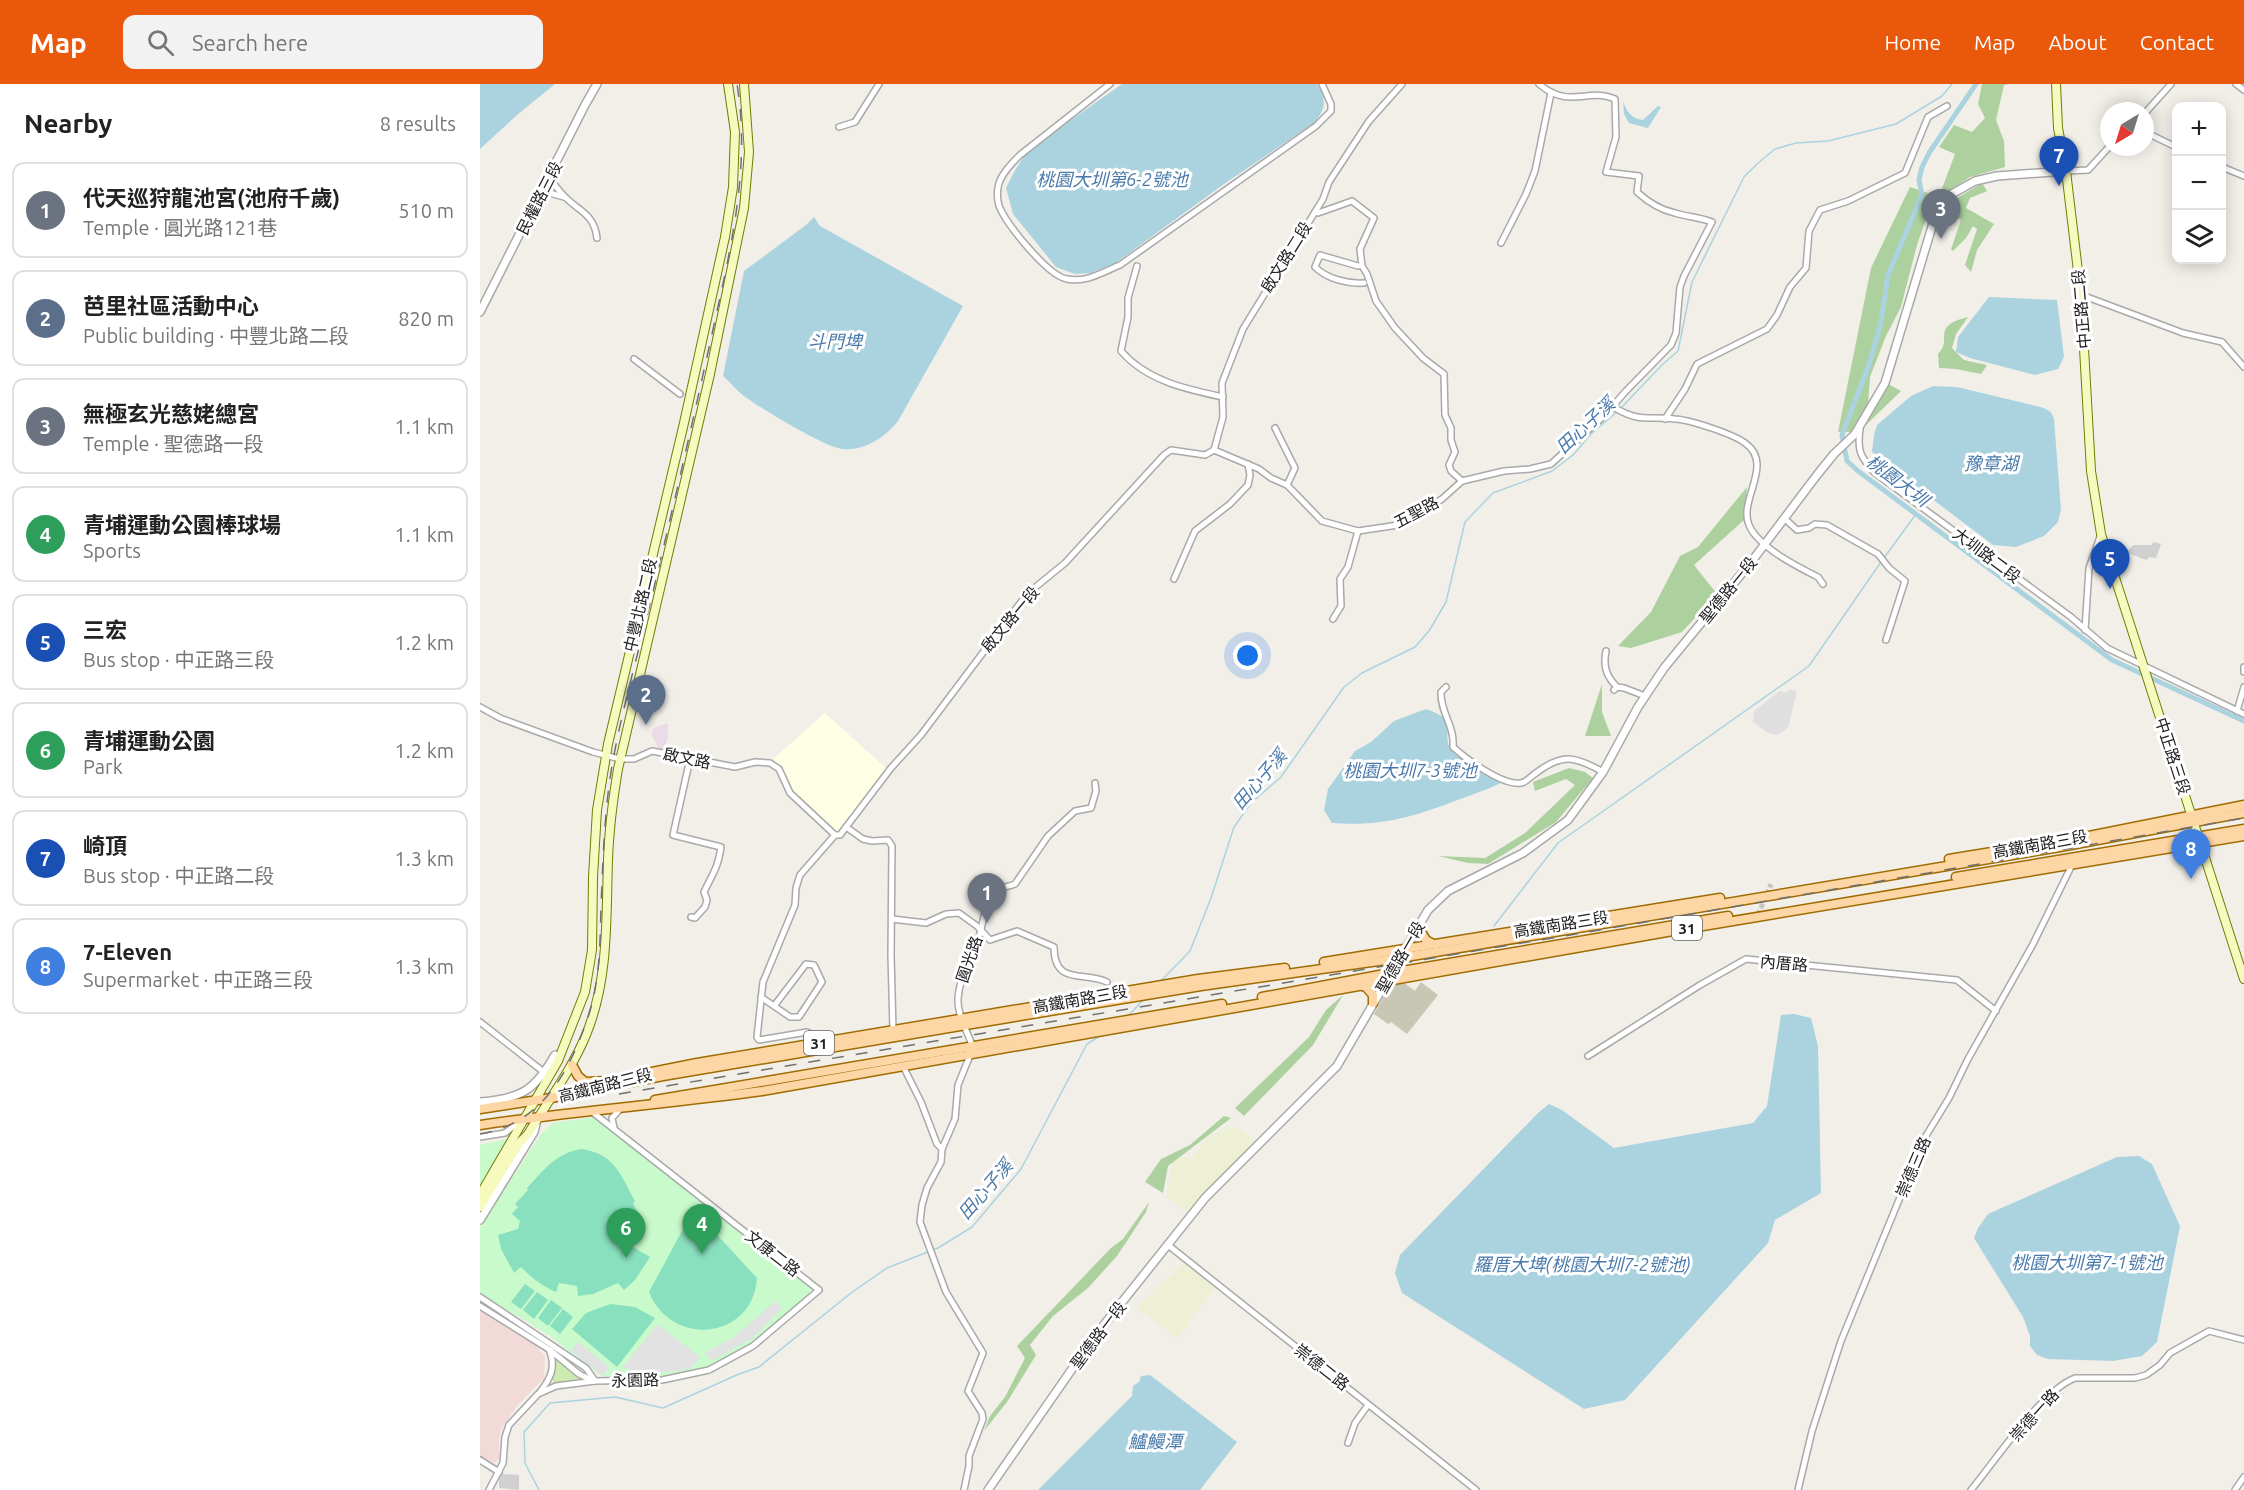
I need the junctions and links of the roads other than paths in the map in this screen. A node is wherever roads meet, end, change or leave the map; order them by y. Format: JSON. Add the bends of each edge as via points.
{"nodes":[{"id":1,"x":597,"y":84,"type":"edge"},
{"id":2,"x":728,"y":84,"type":"edge"},
{"id":3,"x":744,"y":84,"type":"edge"},
{"id":4,"x":879,"y":84,"type":"edge"},
{"id":5,"x":1110,"y":84,"type":"edge"},
{"id":6,"x":1322,"y":84,"type":"edge"},
{"id":7,"x":1402,"y":84,"type":"edge"},
{"id":8,"x":1539,"y":84,"type":"edge"},
{"id":9,"x":2056,"y":84,"type":"edge"},
{"id":10,"x":2171,"y":84,"type":"edge"},
{"id":11,"x":2236,"y":84,"type":"edge"},
{"id":12,"x":2244,"y":90,"type":"edge"},
{"id":13,"x":1551,"y":93,"type":"junction"},
{"id":14,"x":2154,"y":103,"type":"edge"},
{"id":15,"x":1947,"y":106,"type":"dead end"},
{"id":16,"x":839,"y":127,"type":"dead end"},
{"id":17,"x":2154,"y":136,"type":"edge"},
{"id":18,"x":2172,"y":145,"type":"edge"},
{"id":19,"x":2101,"y":156,"type":"edge"},
{"id":20,"x":2226,"y":169,"type":"edge"},
{"id":21,"x":2066,"y":171,"type":"junction"},
{"id":22,"x":2244,"y":176,"type":"edge"},
{"id":23,"x":549,"y":178,"type":"junction"},
{"id":24,"x":542,"y":190,"type":"junction"},
{"id":25,"x":565,"y":198,"type":"junction"},
{"id":26,"x":1315,"y":212,"type":"junction"},
{"id":27,"x":597,"y":238,"type":"dead end"},
{"id":28,"x":1501,"y":243,"type":"dead end"},
{"id":29,"x":1137,"y":266,"type":"dead end"},
{"id":30,"x":1358,"y":266,"type":"dead end"},
{"id":31,"x":1364,"y":283,"type":"dead end"},
{"id":32,"x":2080,"y":295,"type":"junction"},
{"id":33,"x":481,"y":308,"type":"edge"},
{"id":34,"x":634,"y":359,"type":"dead end"},
{"id":35,"x":2244,"y":367,"type":"edge"},
{"id":36,"x":680,"y":394,"type":"dead end"},
{"id":37,"x":1223,"y":397,"type":"junction"},
{"id":38,"x":1613,"y":407,"type":"junction"},
{"id":39,"x":1665,"y":419,"type":"junction"},
{"id":40,"x":1860,"y":425,"type":"junction"},
{"id":41,"x":1275,"y":428,"type":"dead end"},
{"id":42,"x":1214,"y":450,"type":"junction"},
{"id":43,"x":1248,"y":464,"type":"junction"},
{"id":44,"x":1462,"y":481,"type":"junction"},
{"id":45,"x":1287,"y":485,"type":"junction"},
{"id":46,"x":1784,"y":518,"type":"junction"},
{"id":47,"x":1358,"y":531,"type":"junction"},
{"id":48,"x":2101,"y":534,"type":"junction"},
{"id":49,"x":1764,"y":545,"type":"junction"},
{"id":50,"x":1174,"y":579,"type":"dead end"},
{"id":51,"x":1823,"y":584,"type":"dead end"},
{"id":52,"x":1333,"y":619,"type":"dead end"},
{"id":53,"x":2085,"y":630,"type":"junction"},
{"id":54,"x":1886,"y":640,"type":"dead end"},
{"id":55,"x":1606,"y":651,"type":"dead end"},
{"id":56,"x":2144,"y":669,"type":"junction"},
{"id":57,"x":1446,"y":687,"type":"dead end"},
{"id":58,"x":2244,"y":687,"type":"edge"},
{"id":59,"x":1645,"y":696,"type":"junction"},
{"id":60,"x":480,"y":707,"type":"edge"},
{"id":61,"x":2236,"y":711,"type":"junction"},
{"id":62,"x":2244,"y":714,"type":"edge"},
{"id":63,"x":606,"y":755,"type":"junction"},
{"id":64,"x":620,"y":759,"type":"junction"},
{"id":65,"x":690,"y":759,"type":"junction"},
{"id":66,"x":1603,"y":772,"type":"junction"},
{"id":67,"x":1095,"y":783,"type":"dead end"},
{"id":68,"x":2244,"y":805,"type":"edge"},
{"id":69,"x":2244,"y":813,"type":"edge"},
{"id":70,"x":2193,"y":819,"type":"junction"},
{"id":71,"x":846,"y":827,"type":"junction"},
{"id":72,"x":2244,"y":829,"type":"edge"},
{"id":73,"x":835,"y":836,"type":"junction"},
{"id":74,"x":2244,"y":836,"type":"edge"},
{"id":75,"x":2199,"y":840,"type":"junction"},
{"id":76,"x":2072,"y":864,"type":"junction"},
{"id":77,"x":1963,"y":876,"type":"junction"},
{"id":78,"x":1944,"y":885,"type":"junction"},
{"id":79,"x":691,"y":917,"type":"dead end"},
{"id":80,"x":892,"y":920,"type":"junction"},
{"id":81,"x":1418,"y":927,"type":"junction"},
{"id":82,"x":980,"y":930,"type":"junction"},
{"id":83,"x":1571,"y":941,"type":"junction"},
{"id":84,"x":1600,"y":943,"type":"junction"},
{"id":85,"x":1433,"y":944,"type":"junction"},
{"id":86,"x":1402,"y":954,"type":"junction"},
{"id":87,"x":1418,"y":954,"type":"junction"},
{"id":88,"x":1373,"y":961,"type":"junction"},
{"id":89,"x":1425,"y":968,"type":"junction"},
{"id":90,"x":1385,"y":976,"type":"junction"},
{"id":91,"x":2244,"y":979,"type":"edge"},
{"id":92,"x":1107,"y":982,"type":"dead end"},
{"id":93,"x":1200,"y":983,"type":"junction"},
{"id":94,"x":1359,"y":985,"type":"junction"},
{"id":95,"x":761,"y":997,"type":"junction"},
{"id":96,"x":1372,"y":1003,"type":"junction"},
{"id":97,"x":774,"y":1006,"type":"junction"},
{"id":98,"x":1996,"y":1011,"type":"junction"},
{"id":99,"x":1177,"y":1016,"type":"junction"},
{"id":100,"x":963,"y":1022,"type":"junction"},
{"id":101,"x":482,"y":1024,"type":"edge"},
{"id":102,"x":893,"y":1030,"type":"junction"},
{"id":103,"x":480,"y":1031,"type":"edge"},
{"id":104,"x":815,"y":1043,"type":"junction"},
{"id":105,"x":841,"y":1046,"type":"junction"},
{"id":106,"x":972,"y":1051,"type":"junction"},
{"id":107,"x":555,"y":1055,"type":"dead end"},
{"id":108,"x":1588,"y":1056,"type":"dead end"},
{"id":109,"x":572,"y":1065,"type":"junction"},
{"id":110,"x":903,"y":1066,"type":"junction"},
{"id":111,"x":545,"y":1073,"type":"junction"},
{"id":112,"x":823,"y":1073,"type":"junction"},
{"id":113,"x":857,"y":1074,"type":"junction"},
{"id":114,"x":622,"y":1080,"type":"junction"},
{"id":115,"x":610,"y":1081,"type":"junction"},
{"id":116,"x":586,"y":1092,"type":"junction"},
{"id":117,"x":550,"y":1098,"type":"junction"},
{"id":118,"x":536,"y":1099,"type":"junction"},
{"id":119,"x":480,"y":1102,"type":"edge"},
{"id":120,"x":621,"y":1108,"type":"junction"},
{"id":121,"x":480,"y":1109,"type":"edge"},
{"id":122,"x":590,"y":1110,"type":"junction"},
{"id":123,"x":538,"y":1117,"type":"junction"},
{"id":124,"x":525,"y":1118,"type":"junction"},
{"id":125,"x":480,"y":1125,"type":"edge"},
{"id":126,"x":614,"y":1128,"type":"junction"},
{"id":127,"x":480,"y":1137,"type":"edge"},
{"id":128,"x":942,"y":1149,"type":"junction"},
{"id":129,"x":480,"y":1195,"type":"edge"},
{"id":130,"x":480,"y":1207,"type":"edge"},
{"id":131,"x":480,"y":1220,"type":"edge"},
{"id":132,"x":1168,"y":1245,"type":"junction"},
{"id":133,"x":819,"y":1290,"type":"joint"},
{"id":134,"x":480,"y":1297,"type":"edge"},
{"id":135,"x":480,"y":1305,"type":"edge"},
{"id":136,"x":2244,"y":1340,"type":"edge"},
{"id":137,"x":549,"y":1341,"type":"junction"},
{"id":138,"x":550,"y":1350,"type":"junction"},
{"id":139,"x":595,"y":1381,"type":"junction"},
{"id":140,"x":538,"y":1394,"type":"junction"},
{"id":141,"x":1368,"y":1405,"type":"junction"},
{"id":142,"x":1348,"y":1443,"type":"dead end"},
{"id":143,"x":480,"y":1460,"type":"edge"},
{"id":144,"x":500,"y":1472,"type":"junction"},
{"id":145,"x":2244,"y":1477,"type":"edge"},
{"id":146,"x":489,"y":1490,"type":"edge"},
{"id":147,"x":964,"y":1490,"type":"edge"},
{"id":148,"x":988,"y":1490,"type":"edge"},
{"id":149,"x":1476,"y":1490,"type":"edge"},
{"id":150,"x":1798,"y":1490,"type":"edge"},
{"id":151,"x":1971,"y":1490,"type":"edge"},
{"id":152,"x":2235,"y":1490,"type":"edge"}],
"edges":[{"from":1,"to":23,"type":"street","name":"民權路三段"},
{"from":2,"to":63,"type":"main road","name":"中豐北路二段","via":[[735,159],[725,237]]},
{"from":3,"to":64,"type":"main road","name":"中豐北路二段","via":[[748,144],[744,208],[710,374]]},
{"from":4,"to":16,"type":"street","via":[[855,122]]},
{"from":5,"to":6,"type":"street","via":[[1020,155],[997,186],[999,205],[1017,235],[1048,269],[1066,280],[1090,278],[1120,265],[1316,126],[1331,111],[1332,104]]},
{"from":7,"to":26,"type":"street","name":"啟文路二段","via":[[1369,121],[1329,182]]},
{"from":8,"to":13,"type":"street"},
{"from":9,"to":21,"type":"main road","name":"中正路二段","via":[[2058,128]]},
{"from":10,"to":14,"type":"street"},
{"from":11,"to":12,"type":"street"},
{"from":13,"to":28,"type":"street","via":[[1535,171]]},
{"from":13,"to":38,"type":"street","name":"五聖路","via":[[1568,98],[1615,99],[1616,137],[1606,172],[1639,176],[1637,192],[1646,200],[1675,213],[1712,222],[1680,287],[1676,333],[1671,345]]},
{"from":15,"to":39,"type":"street","via":[[1928,117],[1905,173],[1820,210],[1809,231],[1806,268],[1790,287],[1767,329],[1697,364]]},
{"from":17,"to":18,"type":"street"},
{"from":19,"to":21,"type":"street","via":[[2088,170]]},
{"from":20,"to":22,"type":"street"},
{"from":21,"to":32,"type":"main road","name":"中正路二段"},
{"from":21,"to":40,"type":"street","via":[[1997,176],[1975,181],[1950,195],[1934,220],[1885,383]]},
{"from":23,"to":24,"type":"street","name":"民權路三段"},
{"from":23,"to":25,"type":"street"},
{"from":24,"to":25,"type":"street"},
{"from":24,"to":33,"type":"street","name":"民權路三段"},
{"from":25,"to":27,"type":"street","via":[[590,217]]},
{"from":26,"to":37,"type":"street","name":"啟文路二段","via":[[1243,329],[1222,383]]},
{"from":26,"to":44,"type":"street","via":[[1352,201],[1374,218],[1360,249],[1362,266],[1376,301],[1395,328],[1444,374],[1443,403],[1455,452],[1449,465]]},
{"from":29,"to":37,"type":"street","via":[[1121,351],[1139,368],[1170,384]]},
{"from":30,"to":31,"type":"street","via":[[1320,255],[1316,267],[1326,276]]},
{"from":32,"to":35,"type":"street","via":[[2183,333],[2222,342]]},
{"from":32,"to":48,"type":"main road","name":"中正路二段","via":[[2091,471]]},
{"from":34,"to":36,"type":"street"},
{"from":37,"to":42,"type":"street","name":"啟文路二段","via":[[1223,417]]},
{"from":38,"to":39,"type":"street","via":[[1642,420]]},
{"from":38,"to":44,"type":"street","name":"五聖路","via":[[1551,464]]},
{"from":39,"to":49,"type":"street","via":[[1710,428],[1745,443],[1756,455],[1758,466],[1748,514],[1749,525]]},
{"from":40,"to":46,"type":"street","name":"聖德路一段"},
{"from":40,"to":53,"type":"street","name":"大圳路二段","via":[[1857,446],[1875,473]]},
{"from":41,"to":45,"type":"street","via":[[1295,468]]},
{"from":42,"to":43,"type":"street","name":"五聖路"},
{"from":42,"to":71,"type":"street","name":"啟文路一段","via":[[1205,455],[1170,450],[1065,563],[1028,594]]},
{"from":43,"to":45,"type":"street","name":"五聖路"},
{"from":43,"to":50,"type":"street","via":[[1248,485],[1195,531]]},
{"from":44,"to":47,"type":"street","name":"五聖路","via":[[1442,500],[1398,525]]},
{"from":45,"to":47,"type":"street","name":"五聖路","via":[[1322,522]]},
{"from":46,"to":49,"type":"street","name":"聖德路一段"},
{"from":46,"to":54,"type":"street","via":[[1797,530],[1827,525],[1883,560],[1905,582]]},
{"from":47,"to":52,"type":"street","via":[[1348,567],[1340,579],[1341,606]]},
{"from":48,"to":53,"type":"street","via":[[2090,568]]},
{"from":48,"to":56,"type":"main road","name":"中正路三段"},
{"from":49,"to":51,"type":"street","via":[[1818,577]]},
{"from":49,"to":59,"type":"street","name":"聖德路一段"},
{"from":53,"to":56,"type":"street","name":"大圳路二段"},
{"from":55,"to":59,"type":"street","via":[[1604,662],[1616,689],[1624,687]]},
{"from":56,"to":61,"type":"street","name":"大圳路二段"},
{"from":56,"to":70,"type":"main road","name":"中正路三段"},
{"from":57,"to":66,"type":"street","via":[[1441,692],[1440,704],[1449,719],[1453,747],[1495,776],[1513,783],[1524,782],[1562,758],[1584,761]]},
{"from":58,"to":61,"type":"street"},
{"from":59,"to":66,"type":"street","name":"聖德路一段"},
{"from":60,"to":63,"type":"street","name":"啟文路","via":[[500,718]]},
{"from":61,"to":62,"type":"street","name":"大圳路二段"},
{"from":63,"to":64,"type":"street","name":"啟文路"},
{"from":63,"to":118,"type":"main road","name":"中豐北路二段","via":[[597,810],[592,950],[585,992],[558,1061]]},
{"from":64,"to":65,"type":"street","name":"啟文路","via":[[652,752]]},
{"from":64,"to":109,"type":"main road","name":"中豐北路二段","via":[[609,838],[605,958],[591,1022]]},
{"from":65,"to":73,"type":"street","name":"啟文路","via":[[735,767],[755,762],[775,765],[790,793]]},
{"from":65,"to":79,"type":"street","via":[[673,835],[721,847],[718,867],[704,892],[705,907],[695,918]]},
{"from":66,"to":81,"type":"street","name":"聖德路一段","via":[[1568,820],[1523,853],[1448,891],[1428,910]]},
{"from":67,"to":82,"type":"street","via":[[1091,808],[1075,811],[1042,843],[1015,884],[997,891],[987,905]]},
{"from":68,"to":70,"type":"main road","number":"31"},
{"from":69,"to":70,"type":"main road","number":"31"},
{"from":70,"to":75,"type":"main road","name":"中正路三段"},
{"from":70,"to":85,"type":"main road","name":"高鐵南路三段","number":"31"},
{"from":70,"to":87,"type":"main road","name":"高鐵南路三段","number":"31","via":[[2105,839]]},
{"from":71,"to":73,"type":"street","name":"啟文路一段"},
{"from":71,"to":80,"type":"street","via":[[863,839],[886,839],[892,843]]},
{"from":72,"to":75,"type":"main road","number":"31"},
{"from":73,"to":95,"type":"street","name":"啟文路一段","via":[[800,875],[795,905],[763,982]]},
{"from":74,"to":75,"type":"main road","number":"31"},
{"from":75,"to":76,"type":"main road","name":"高鐵南路三段","number":"31"},
{"from":75,"to":77,"type":"main road","name":"高鐵南路三段","number":"31"},
{"from":75,"to":91,"type":"main road","name":"中正路三段"},
{"from":76,"to":78,"type":"main road","name":"高鐵南路三段","number":"31"},
{"from":76,"to":98,"type":"street","name":"崇德三路"},
{"from":77,"to":78,"type":"main road"},
{"from":77,"to":83,"type":"main road","name":"高鐵南路三段","number":"31"},
{"from":78,"to":84,"type":"main road","name":"高鐵南路三段","number":"31"},
{"from":80,"to":82,"type":"street","name":"圓光路","via":[[926,923],[959,913]]},
{"from":80,"to":102,"type":"street"},
{"from":81,"to":85,"type":"main road"},
{"from":81,"to":86,"type":"street","name":"聖德路一段"},
{"from":82,"to":92,"type":"street","via":[[990,940],[1017,931],[1054,947],[1054,959],[1061,970]]},
{"from":82,"to":100,"type":"street","name":"圓光路","via":[[960,985],[958,1000]]},
{"from":83,"to":84,"type":"main road"},
{"from":83,"to":89,"type":"main road","name":"高鐵南路三段","number":"31"},
{"from":84,"to":90,"type":"main road","name":"高鐵南路三段","number":"31"},
{"from":85,"to":86,"type":"main road","name":"高鐵南路三段","number":"31"},
{"from":86,"to":87,"type":"main road","name":"高鐵南路三段","number":"31"},
{"from":86,"to":88,"type":"main road","name":"高鐵南路三段","number":"31"},
{"from":86,"to":90,"type":"street","name":"聖德路一段"},
{"from":86,"to":93,"type":"main road","name":"高鐵南路三段","number":"31"},
{"from":87,"to":89,"type":"main road","via":[[1414,959]]},
{"from":88,"to":90,"type":"main road"},
{"from":88,"to":93,"type":"main road","name":"高鐵南路三段","number":"31"},
{"from":89,"to":90,"type":"main road","name":"高鐵南路三段","number":"31"},
{"from":90,"to":94,"type":"main road","name":"高鐵南路三段","number":"31"},
{"from":90,"to":96,"type":"street","name":"聖德路一段"},
{"from":90,"to":99,"type":"main road","name":"高鐵南路三段","number":"31"},
{"from":93,"to":100,"type":"main road","name":"高鐵南路三段","number":"31"},
{"from":94,"to":96,"type":"main road","via":[[1373,995]]},
{"from":94,"to":99,"type":"main road","name":"高鐵南路三段","number":"31"},
{"from":95,"to":97,"type":"street"},
{"from":95,"to":104,"type":"street","name":"啟文路一段","via":[[759,1040],[807,1032]]},
{"from":96,"to":132,"type":"street","name":"聖德路一段","via":[[1337,1066],[1204,1198]]},
{"from":97,"to":97,"type":"street","via":[[792,1018],[803,1013],[822,982],[814,965],[806,964]]},
{"from":98,"to":108,"type":"street","name":"內厝路","via":[[1957,980],[1746,959]]},
{"from":98,"to":150,"type":"street","name":"崇德三路","via":[[1924,1139],[1855,1305],[1824,1390]]},
{"from":99,"to":106,"type":"main road","name":"高鐵南路三段","number":"31"},
{"from":100,"to":102,"type":"main road","name":"高鐵南路三段","number":"31"},
{"from":100,"to":105,"type":"main road","name":"高鐵南路三段","number":"31"},
{"from":100,"to":106,"type":"street","name":"圓光路"},
{"from":101,"to":103,"type":"street"},
{"from":101,"to":111,"type":"street"},
{"from":102,"to":104,"type":"main road","name":"高鐵南路三段","number":"31"},
{"from":104,"to":105,"type":"main road"},
{"from":104,"to":114,"type":"main road","name":"高鐵南路三段","number":"31"},
{"from":105,"to":116,"type":"main road","name":"高鐵南路三段","number":"31"},
{"from":106,"to":110,"type":"main road","name":"高鐵南路三段","number":"31"},
{"from":106,"to":112,"type":"main road","name":"高鐵南路三段","number":"31"},
{"from":106,"to":128,"type":"street","via":[[958,1085],[955,1119]]},
{"from":107,"to":111,"type":"street"},
{"from":109,"to":115,"type":"main road","via":[[585,1082]]},
{"from":109,"to":117,"type":"main road","name":"中豐北路二段"},
{"from":110,"to":113,"type":"main road","name":"高鐵南路三段","number":"31"},
{"from":110,"to":128,"type":"street"},
{"from":111,"to":119,"type":"street","via":[[517,1097]]},
{"from":112,"to":113,"type":"main road"},
{"from":112,"to":122,"type":"main road","name":"高鐵南路三段","number":"31"},
{"from":113,"to":120,"type":"main road","name":"高鐵南路三段","number":"31","via":[[762,1091]]},
{"from":114,"to":115,"type":"main road","name":"高鐵南路三段","number":"31"},
{"from":114,"to":116,"type":"main road"},
{"from":115,"to":117,"type":"main road","name":"高鐵南路三段","number":"31"},
{"from":116,"to":117,"type":"main road","name":"高鐵南路三段","number":"31"},
{"from":117,"to":118,"type":"main road","number":"31"},
{"from":117,"to":123,"type":"main road","name":"中豐北路二段"},
{"from":118,"to":121,"type":"main road","number":"31"},
{"from":118,"to":124,"type":"main road","name":"中豐北路二段"},
{"from":120,"to":122,"type":"main road","name":"高鐵南路三段","number":"31"},
{"from":120,"to":126,"type":"street","via":[[612,1118]]},
{"from":122,"to":123,"type":"main road","name":"高鐵南路三段","number":"31"},
{"from":122,"to":126,"type":"street","name":"文康二路"},
{"from":123,"to":124,"type":"main road","number":"31"},
{"from":123,"to":130,"type":"main road","name":"中豐北路二段"},
{"from":123,"to":131,"type":"street","via":[[534,1132]]},
{"from":124,"to":125,"type":"main road","number":"31"},
{"from":124,"to":127,"type":"street","via":[[505,1133]]},
{"from":124,"to":129,"type":"main road","name":"中豐北路二段"},
{"from":126,"to":133,"type":"street","name":"文康二路"},
{"from":128,"to":147,"type":"street","via":[[941,1162],[922,1204],[920,1222],[946,1292],[983,1353],[968,1391],[983,1419],[969,1456]]},
{"from":132,"to":141,"type":"street","name":"崇德二路"},
{"from":132,"to":148,"type":"street","name":"聖德路一段","via":[[1095,1336]]},
{"from":133,"to":139,"type":"street","name":"永園路","via":[[753,1346],[709,1370],[662,1380]]},
{"from":134,"to":137,"type":"street"},
{"from":135,"to":138,"type":"street"},
{"from":136,"to":151,"type":"street","name":"崇德一路","via":[[2209,1331],[2170,1353],[2146,1375],[2068,1380],[2044,1399]]},
{"from":137,"to":138,"type":"street"},
{"from":137,"to":139,"type":"street","via":[[586,1368]]},
{"from":138,"to":139,"type":"street","via":[[579,1374]]},
{"from":138,"to":140,"type":"street","via":[[553,1369],[550,1380]]},
{"from":139,"to":140,"type":"street","name":"永園路","via":[[555,1386]]},
{"from":140,"to":144,"type":"street","name":"永園路","via":[[509,1425]]},
{"from":141,"to":142,"type":"street","via":[[1355,1423]]},
{"from":141,"to":149,"type":"street","name":"崇德二路"},
{"from":143,"to":144,"type":"street"},
{"from":144,"to":146,"type":"street","name":"永園路"},
{"from":145,"to":152,"type":"street"}]}
